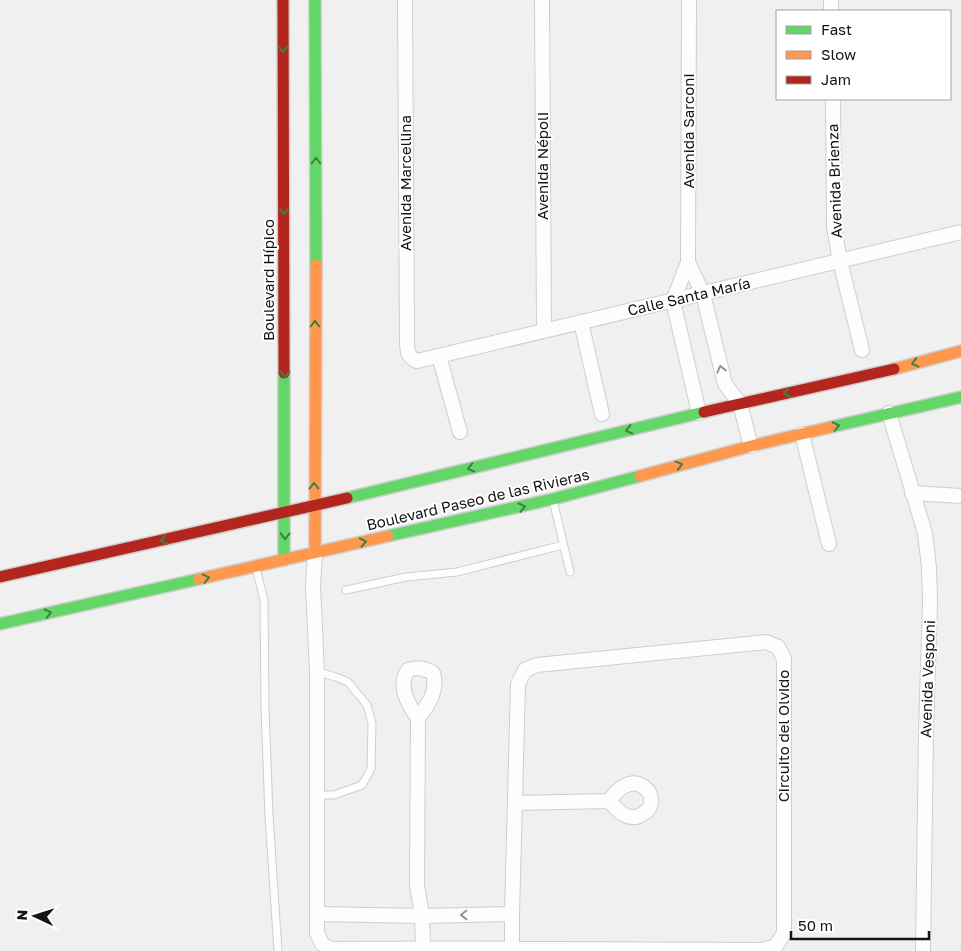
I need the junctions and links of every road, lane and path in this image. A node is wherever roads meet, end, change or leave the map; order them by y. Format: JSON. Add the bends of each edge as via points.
{"nodes":[{"id":1,"x":283,"y":0,"type":"edge"},
{"id":2,"x":315,"y":0,"type":"edge"},
{"id":3,"x":405,"y":0,"type":"edge"},
{"id":4,"x":542,"y":0,"type":"edge"},
{"id":5,"x":689,"y":0,"type":"edge"},
{"id":6,"x":833,"y":100,"type":"edge"},
{"id":7,"x":961,"y":232,"type":"edge"},
{"id":8,"x":840,"y":261,"type":"junction"},
{"id":9,"x":688,"y":262,"type":"junction"},
{"id":10,"x":703,"y":294,"type":"junction"},
{"id":11,"x":673,"y":301,"type":"junction"},
{"id":12,"x":581,"y":322,"type":"junction"},
{"id":13,"x":544,"y":331,"type":"junction"},
{"id":14,"x":862,"y":350,"type":"dead end"},
{"id":15,"x":961,"y":352,"type":"edge"},
{"id":16,"x":439,"y":356,"type":"junction"},
{"id":17,"x":417,"y":361,"type":"joint"},
{"id":18,"x":961,"y":397,"type":"edge"},
{"id":19,"x":740,"y":404,"type":"junction"},
{"id":20,"x":699,"y":413,"type":"junction"},
{"id":21,"x":889,"y":413,"type":"junction"},
{"id":22,"x":602,"y":414,"type":"dead end"},
{"id":23,"x":460,"y":432,"type":"dead end"},
{"id":24,"x":802,"y":434,"type":"junction"},
{"id":25,"x":751,"y":446,"type":"junction"},
{"id":26,"x":912,"y":493,"type":"junction"},
{"id":27,"x":961,"y":496,"type":"edge"},
{"id":28,"x":553,"y":499,"type":"junction"},
{"id":29,"x":314,"y":506,"type":"junction"},
{"id":30,"x":285,"y":513,"type":"junction"},
{"id":31,"x":830,"y":544,"type":"dead end"},
{"id":32,"x":563,"y":545,"type":"junction"},
{"id":33,"x":315,"y":552,"type":"junction"},
{"id":34,"x":284,"y":560,"type":"junction"},
{"id":35,"x":256,"y":567,"type":"junction"},
{"id":36,"x":570,"y":572,"type":"dead end"},
{"id":37,"x":0,"y":577,"type":"edge"},
{"id":38,"x":346,"y":590,"type":"dead end"},
{"id":39,"x":0,"y":624,"type":"edge"},
{"id":40,"x":316,"y":672,"type":"junction"},
{"id":41,"x":418,"y":718,"type":"dead end"},
{"id":42,"x":316,"y":795,"type":"junction"},
{"id":43,"x":609,"y":801,"type":"dead end"},
{"id":44,"x":516,"y":804,"type":"junction"},
{"id":45,"x":317,"y":914,"type":"junction"},
{"id":46,"x":512,"y":914,"type":"junction"},
{"id":47,"x":422,"y":916,"type":"junction"},
{"id":48,"x":423,"y":948,"type":"junction"},
{"id":49,"x":512,"y":950,"type":"edge"},
{"id":50,"x":278,"y":951,"type":"edge"},
{"id":51,"x":923,"y":951,"type":"edge"}],
"edges":[{"from":1,"to":30,"type":"street","name":"Boulevard Hípico","one_way":true},
{"from":29,"to":2,"type":"street","one_way":true},
{"from":3,"to":17,"type":"street","name":"Avenida Marcellina","via":[[407,339],[408,354]]},
{"from":4,"to":13,"type":"street","name":"Avenida Népoli"},
{"from":5,"to":9,"type":"street","name":"Avenida Sarconi"},
{"from":6,"to":8,"type":"street","name":"Avenida Brienza","via":[[834,227]]},
{"from":7,"to":8,"type":"street","name":"Calle Santa María"},
{"from":8,"to":10,"type":"street","name":"Calle Santa María"},
{"from":8,"to":14,"type":"street","name":"Avenida Brienza"},
{"from":9,"to":10,"type":"street","name":"Avenida Sarconi"},
{"from":9,"to":11,"type":"street","name":"Avenida Sarconi"},
{"from":10,"to":11,"type":"street","name":"Calle Santa María"},
{"from":19,"to":10,"type":"street","name":"Avenida Sarconi","one_way":true,"via":[[725,384]]},
{"from":11,"to":12,"type":"street","name":"Calle Santa María"},
{"from":11,"to":20,"type":"street"},
{"from":12,"to":13,"type":"street","name":"Calle Santa María"},
{"from":12,"to":22,"type":"street"},
{"from":13,"to":16,"type":"street","name":"Calle Santa María"},
{"from":15,"to":19,"type":"street","one_way":true},
{"from":16,"to":17,"type":"street","name":"Calle Santa María"},
{"from":16,"to":23,"type":"street"},
{"from":18,"to":21,"type":"street","name":"Boulevard Paseo de las Rivieras"},
{"from":19,"to":20,"type":"street"},
{"from":19,"to":25,"type":"street","name":"Avenida Sarconi"},
{"from":20,"to":29,"type":"street","one_way":true},
{"from":24,"to":21,"type":"street","name":"Boulevard Paseo de las Rivieras","one_way":true},
{"from":21,"to":26,"type":"street","name":"Avenida Vesponi"},
{"from":24,"to":25,"type":"street","name":"Boulevard Paseo de las Rivieras"},
{"from":24,"to":31,"type":"street"},
{"from":28,"to":25,"type":"street","name":"Boulevard Paseo de las Rivieras","one_way":true},
{"from":26,"to":27,"type":"street"},
{"from":26,"to":51,"type":"street","name":"Avenida Vesponi","via":[[925,534],[930,601]]},
{"from":28,"to":32,"type":"lane"},
{"from":33,"to":28,"type":"street","name":"Boulevard Paseo de las Rivieras","one_way":true},
{"from":29,"to":30,"type":"street"},
{"from":29,"to":33,"type":"street"},
{"from":30,"to":34,"type":"street","name":"Boulevard Hípico","one_way":true},
{"from":30,"to":37,"type":"street","one_way":true},
{"from":32,"to":36,"type":"lane"},
{"from":32,"to":38,"type":"lane","via":[[457,572],[406,577]]},
{"from":33,"to":34,"type":"street","name":"Boulevard Paseo de las Rivieras"},
{"from":33,"to":40,"type":"street"},
{"from":34,"to":35,"type":"street","name":"Boulevard Paseo de las Rivieras"},
{"from":39,"to":35,"type":"street","name":"Boulevard Paseo de las Rivieras","one_way":true},
{"from":35,"to":50,"type":"lane","via":[[264,600],[269,816]]},
{"from":40,"to":42,"type":"street"},
{"from":40,"to":42,"type":"lane","via":[[348,682],[367,705],[372,724],[371,769],[362,785],[334,795]]},
{"from":41,"to":47,"type":"street","via":[[417,885]]},
{"from":42,"to":45,"type":"street"},
{"from":43,"to":44,"type":"street"},
{"from":44,"to":46,"type":"street","name":"Circuito del Olvido"},
{"from":44,"to":49,"type":"street","name":"Circuito del Olvido","via":[[518,684],[524,670],[537,665],[766,642],[778,647],[784,659],[784,933],[776,946],[763,950]]},
{"from":45,"to":47,"type":"street"},
{"from":45,"to":48,"type":"street","via":[[317,933],[322,944],[331,949]]},
{"from":46,"to":47,"type":"street","one_way":true},
{"from":46,"to":49,"type":"street","name":"Circuito del Olvido"},
{"from":47,"to":48,"type":"street"},
{"from":48,"to":49,"type":"street"}]}
